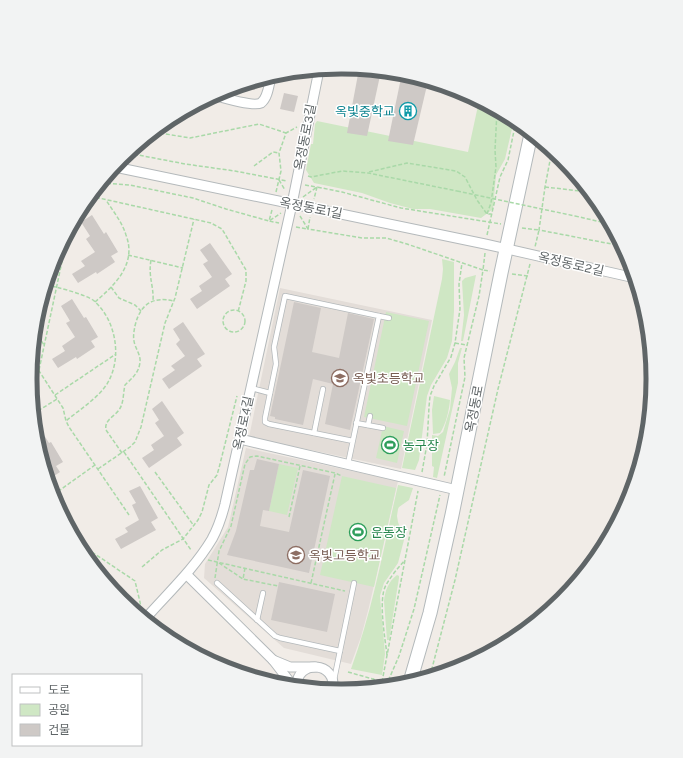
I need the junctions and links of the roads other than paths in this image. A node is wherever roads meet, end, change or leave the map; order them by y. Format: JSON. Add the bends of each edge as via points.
{"nodes":[{"id":1,"x":318,"y":75,"type":"edge"},
{"id":2,"x":269,"y":83,"type":"edge"},
{"id":3,"x":226,"y":98,"type":"edge"},
{"id":4,"x":530,"y":139,"type":"edge"},
{"id":5,"x":122,"y":168,"type":"edge"},
{"id":6,"x":292,"y":204,"type":"junction"},
{"id":7,"x":506,"y":248,"type":"junction"},
{"id":8,"x":628,"y":276,"type":"edge"},
{"id":9,"x":379,"y":316,"type":"junction"},
{"id":10,"x":389,"y":318,"type":"dead end"},
{"id":11,"x":250,"y":388,"type":"junction"},
{"id":12,"x":323,"y":390,"type":"dead end"},
{"id":13,"x":270,"y":393,"type":"junction"},
{"id":14,"x":370,"y":416,"type":"dead end"},
{"id":15,"x":356,"y":423,"type":"junction"},
{"id":16,"x":368,"y":425,"type":"junction"},
{"id":17,"x":383,"y":428,"type":"dead end"},
{"id":18,"x":314,"y":433,"type":"junction"},
{"id":19,"x":240,"y":439,"type":"junction"},
{"id":20,"x":352,"y":441,"type":"junction"},
{"id":21,"x":348,"y":464,"type":"junction"},
{"id":22,"x":457,"y":490,"type":"junction"},
{"id":23,"x":187,"y":575,"type":"junction"},
{"id":24,"x":218,"y":583,"type":"road end"},
{"id":25,"x":354,"y":583,"type":"dead end"},
{"id":26,"x":263,"y":593,"type":"dead end"},
{"id":27,"x":152,"y":618,"type":"edge"},
{"id":28,"x":258,"y":620,"type":"junction"},
{"id":29,"x":340,"y":651,"type":"junction"},
{"id":30,"x":273,"y":660,"type":"junction"},
{"id":31,"x":315,"y":667,"type":"junction"},
{"id":32,"x":412,"y":675,"type":"edge"},
{"id":33,"x":287,"y":679,"type":"edge"},
{"id":34,"x":298,"y":680,"type":"edge"},
{"id":35,"x":333,"y":684,"type":"edge"},
{"id":36,"x":333,"y":684,"type":"edge"}],
"edges":[{"from":1,"to":6,"type":"street","name":"옥정동로3길"},
{"from":2,"to":3,"type":"street","via":[[261,102],[255,104]]},
{"from":4,"to":7,"type":"street","name":"옥정동로"},
{"from":5,"to":6,"type":"street","name":"옥정동로1길"},
{"from":6,"to":7,"type":"street","name":"옥정동로1길"},
{"from":6,"to":11,"type":"street","name":"옥정로4길"},
{"from":7,"to":8,"type":"street","name":"옥정동로2길"},
{"from":7,"to":22,"type":"street","name":"옥정동로"},
{"from":9,"to":10,"type":"lane"},
{"from":9,"to":13,"type":"lane","via":[[285,296],[274,347],[276,364]]},
{"from":9,"to":15,"type":"lane"},
{"from":11,"to":13,"type":"lane"},
{"from":11,"to":19,"type":"street","name":"옥정로4길"},
{"from":12,"to":18,"type":"lane"},
{"from":13,"to":18,"type":"lane","via":[[265,418],[267,423]]},
{"from":14,"to":16,"type":"lane"},
{"from":15,"to":16,"type":"lane"},
{"from":15,"to":20,"type":"lane"},
{"from":16,"to":17,"type":"lane"},
{"from":18,"to":20,"type":"lane"},
{"from":19,"to":21,"type":"street"},
{"from":19,"to":23,"type":"street","name":"옥정로4길","via":[[221,519],[212,539]]},
{"from":20,"to":21,"type":"lane"},
{"from":21,"to":22,"type":"street"},
{"from":22,"to":32,"type":"street","name":"옥정동로","via":[[430,613]]},
{"from":23,"to":27,"type":"street","name":"옥정로4길"},
{"from":23,"to":30,"type":"street"},
{"from":24,"to":28,"type":"lane"},
{"from":25,"to":29,"type":"lane"},
{"from":26,"to":28,"type":"lane"},
{"from":28,"to":29,"type":"lane","via":[[280,638]]},
{"from":29,"to":35,"type":"lane"},
{"from":30,"to":31,"type":"street","via":[[290,667]]},
{"from":30,"to":33,"type":"street"},
{"from":31,"to":34,"type":"street","via":[[302,672]]},
{"from":31,"to":36,"type":"street","via":[[328,671]]}]}
